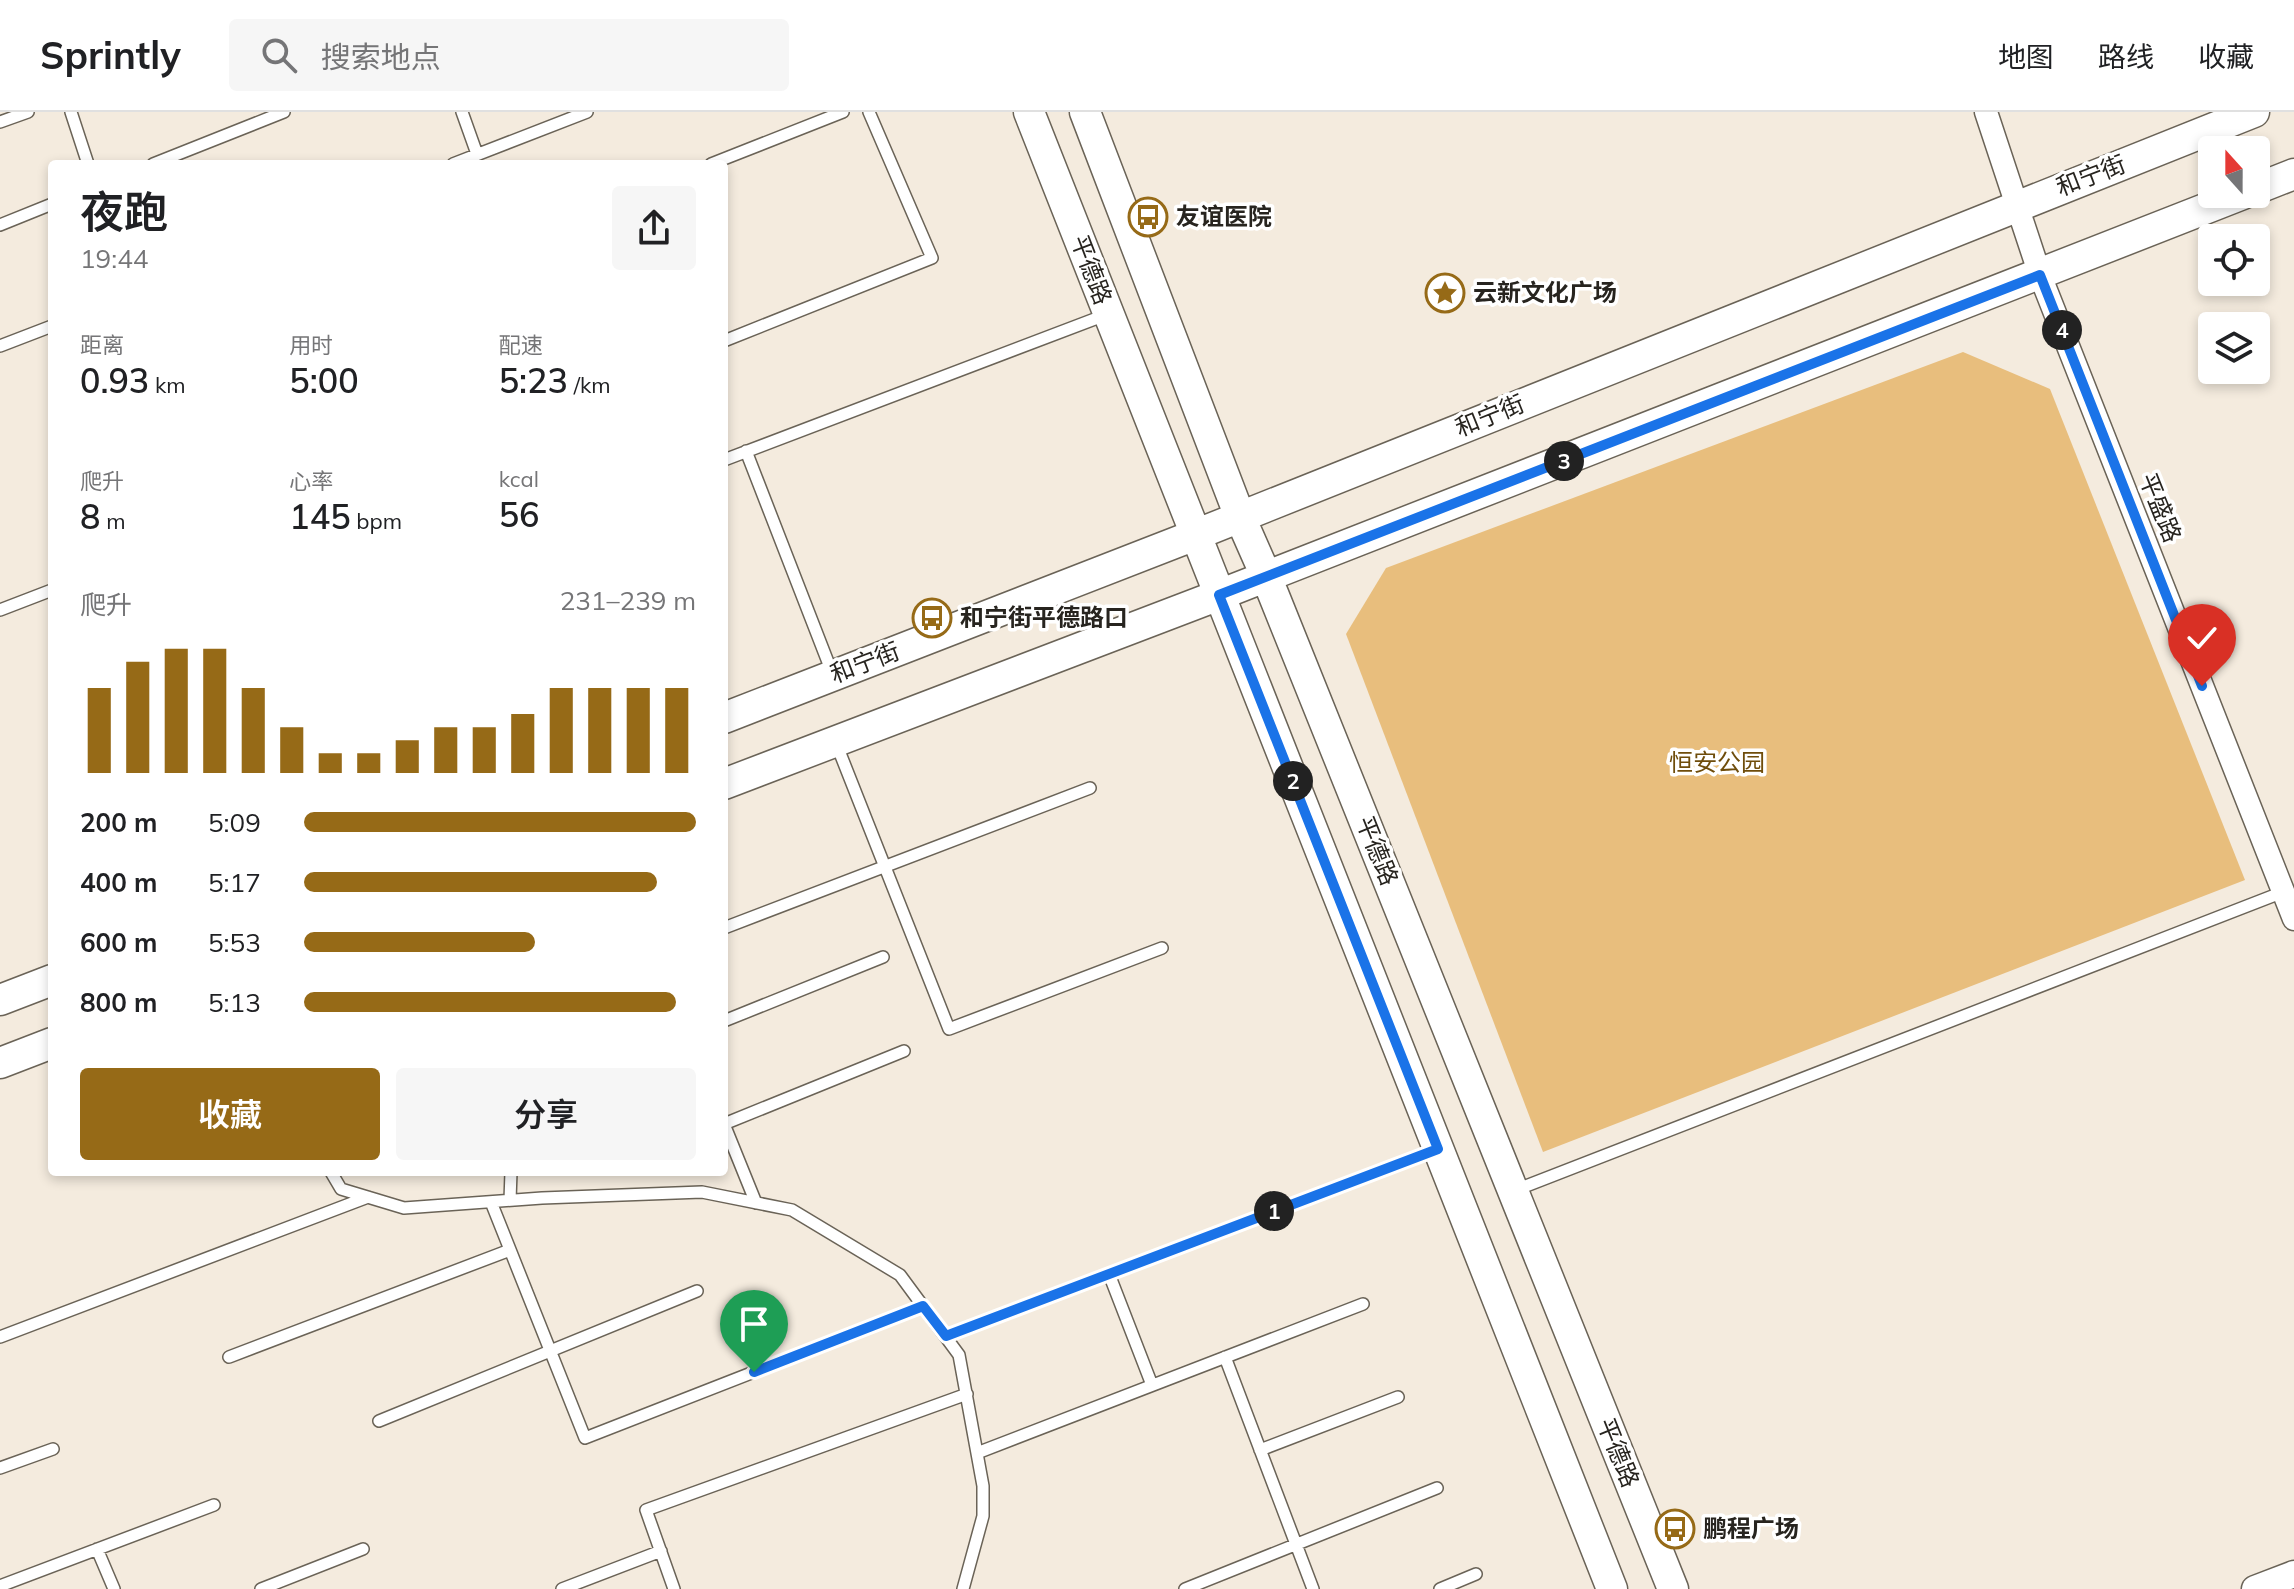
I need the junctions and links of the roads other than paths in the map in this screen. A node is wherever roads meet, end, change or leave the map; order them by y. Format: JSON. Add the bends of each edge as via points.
{"nodes":[{"id":1,"x":28,"y":112,"type":"edge"},
{"id":2,"x":71,"y":112,"type":"edge"},
{"id":3,"x":284,"y":112,"type":"edge"},
{"id":4,"x":462,"y":112,"type":"edge"},
{"id":5,"x":587,"y":112,"type":"edge"},
{"id":6,"x":843,"y":112,"type":"edge"},
{"id":7,"x":869,"y":112,"type":"edge"},
{"id":8,"x":1029,"y":112,"type":"edge"},
{"id":9,"x":1085,"y":112,"type":"edge"},
{"id":10,"x":1986,"y":112,"type":"edge"},
{"id":11,"x":2254,"y":112,"type":"edge"},
{"id":12,"x":0,"y":122,"type":"edge"},
{"id":13,"x":477,"y":154,"type":"junction"},
{"id":14,"x":87,"y":160,"type":"edge"},
{"id":15,"x":163,"y":160,"type":"edge"},
{"id":16,"x":463,"y":160,"type":"edge"},
{"id":17,"x":721,"y":160,"type":"edge"},
{"id":18,"x":2294,"y":174,"type":"edge"},
{"id":19,"x":2270,"y":183,"type":"edge"},
{"id":20,"x":2017,"y":205,"type":"junction"},
{"id":21,"x":48,"y":206,"type":"edge"},
{"id":22,"x":2208,"y":208,"type":"edge"},
{"id":23,"x":0,"y":225,"type":"edge"},
{"id":24,"x":2040,"y":275,"type":"junction"},
{"id":25,"x":1108,"y":314,"type":"junction"},
{"id":26,"x":48,"y":328,"type":"edge"},
{"id":27,"x":728,"y":339,"type":"edge"},
{"id":28,"x":0,"y":346,"type":"edge"},
{"id":29,"x":746,"y":451,"type":"junction"},
{"id":30,"x":728,"y":458,"type":"edge"},
{"id":31,"x":1240,"y":517,"type":"junction"},
{"id":32,"x":1195,"y":535,"type":"junction"},
{"id":33,"x":1266,"y":576,"type":"junction"},
{"id":34,"x":48,"y":592,"type":"edge"},
{"id":35,"x":1219,"y":595,"type":"junction"},
{"id":36,"x":0,"y":610,"type":"edge"},
{"id":37,"x":833,"y":676,"type":"junction"},
{"id":38,"x":728,"y":716,"type":"edge"},
{"id":39,"x":836,"y":741,"type":"junction"},
{"id":40,"x":728,"y":782,"type":"edge"},
{"id":41,"x":1090,"y":788,"type":"dead end"},
{"id":42,"x":885,"y":865,"type":"junction"},
{"id":43,"x":2283,"y":892,"type":"junction"},
{"id":44,"x":2294,"y":919,"type":"edge"},
{"id":45,"x":728,"y":926,"type":"edge"},
{"id":46,"x":1162,"y":948,"type":"dead end"},
{"id":47,"x":883,"y":957,"type":"dead end"},
{"id":48,"x":48,"y":982,"type":"edge"},
{"id":49,"x":0,"y":1000,"type":"edge"},
{"id":50,"x":728,"y":1019,"type":"edge"},
{"id":51,"x":48,"y":1045,"type":"edge"},
{"id":52,"x":904,"y":1051,"type":"dead end"},
{"id":53,"x":0,"y":1063,"type":"edge"},
{"id":54,"x":728,"y":1122,"type":"edge"},
{"id":55,"x":728,"y":1134,"type":"edge"},
{"id":56,"x":1438,"y":1149,"type":"junction"},
{"id":57,"x":333,"y":1176,"type":"edge"},
{"id":58,"x":511,"y":1176,"type":"edge"},
{"id":59,"x":1513,"y":1191,"type":"junction"},
{"id":60,"x":368,"y":1197,"type":"junction"},
{"id":61,"x":510,"y":1200,"type":"junction"},
{"id":62,"x":491,"y":1202,"type":"junction"},
{"id":63,"x":756,"y":1203,"type":"junction"},
{"id":64,"x":510,"y":1250,"type":"junction"},
{"id":65,"x":1109,"y":1274,"type":"junction"},
{"id":66,"x":697,"y":1291,"type":"dead end"},
{"id":67,"x":1363,"y":1304,"type":"dead end"},
{"id":68,"x":923,"y":1306,"type":"junction"},
{"id":69,"x":946,"y":1336,"type":"junction"},
{"id":70,"x":0,"y":1337,"type":"edge"},
{"id":71,"x":551,"y":1352,"type":"junction"},
{"id":72,"x":229,"y":1357,"type":"dead end"},
{"id":73,"x":1225,"y":1357,"type":"junction"},
{"id":74,"x":1152,"y":1385,"type":"junction"},
{"id":75,"x":967,"y":1394,"type":"junction"},
{"id":76,"x":1398,"y":1397,"type":"dead end"},
{"id":77,"x":379,"y":1421,"type":"dead end"},
{"id":78,"x":53,"y":1449,"type":"dead end"},
{"id":79,"x":1260,"y":1450,"type":"junction"},
{"id":80,"x":977,"y":1453,"type":"junction"},
{"id":81,"x":0,"y":1468,"type":"edge"},
{"id":82,"x":1437,"y":1488,"type":"dead end"},
{"id":83,"x":214,"y":1505,"type":"dead end"},
{"id":84,"x":1297,"y":1545,"type":"junction"},
{"id":85,"x":97,"y":1549,"type":"junction"},
{"id":86,"x":363,"y":1549,"type":"dead end"},
{"id":87,"x":661,"y":1551,"type":"junction"},
{"id":88,"x":1476,"y":1574,"type":"dead end"},
{"id":89,"x":2294,"y":1574,"type":"edge"},
{"id":90,"x":0,"y":1586,"type":"edge"},
{"id":91,"x":114,"y":1589,"type":"edge"},
{"id":92,"x":261,"y":1589,"type":"edge"},
{"id":93,"x":562,"y":1589,"type":"edge"},
{"id":94,"x":674,"y":1589,"type":"edge"},
{"id":95,"x":963,"y":1589,"type":"edge"},
{"id":96,"x":1185,"y":1589,"type":"edge"},
{"id":97,"x":1313,"y":1589,"type":"edge"},
{"id":98,"x":1440,"y":1589,"type":"edge"},
{"id":99,"x":1612,"y":1589,"type":"edge"},
{"id":100,"x":1673,"y":1589,"type":"edge"},
{"id":101,"x":2255,"y":1589,"type":"edge"}],
"edges":[{"from":1,"to":12,"type":"lane"},
{"from":2,"to":14,"type":"lane"},
{"from":3,"to":15,"type":"lane"},
{"from":4,"to":13,"type":"lane"},
{"from":5,"to":13,"type":"lane"},
{"from":6,"to":17,"type":"lane"},
{"from":7,"to":27,"type":"lane","via":[[932,258]]},
{"from":8,"to":25,"type":"main road","name":"平德路"},
{"from":9,"to":31,"type":"main road","name":"平德路"},
{"from":10,"to":20,"type":"street","name":"平盛路"},
{"from":11,"to":20,"type":"main road","name":"和宁街"},
{"from":13,"to":16,"type":"lane"},
{"from":18,"to":19,"type":"main road"},
{"from":20,"to":24,"type":"street","name":"平盛路"},
{"from":20,"to":31,"type":"main road","name":"和宁街"},
{"from":21,"to":23,"type":"lane"},
{"from":22,"to":24,"type":"main road"},
{"from":24,"to":33,"type":"main road"},
{"from":24,"to":43,"type":"street","name":"平盛路"},
{"from":25,"to":29,"type":"lane"},
{"from":25,"to":32,"type":"main road","name":"平德路"},
{"from":26,"to":28,"type":"lane"},
{"from":29,"to":30,"type":"lane"},
{"from":29,"to":37,"type":"lane"},
{"from":31,"to":32,"type":"main road","name":"和宁街"},
{"from":31,"to":33,"type":"main road","name":"平德路"},
{"from":32,"to":35,"type":"main road","name":"平德路"},
{"from":32,"to":37,"type":"main road","name":"和宁街"},
{"from":33,"to":35,"type":"main road"},
{"from":33,"to":59,"type":"main road","name":"平德路"},
{"from":34,"to":36,"type":"lane"},
{"from":35,"to":39,"type":"main road"},
{"from":35,"to":56,"type":"main road","name":"平德路"},
{"from":37,"to":38,"type":"main road","name":"和宁街"},
{"from":39,"to":40,"type":"main road"},
{"from":39,"to":42,"type":"lane"},
{"from":41,"to":42,"type":"lane"},
{"from":42,"to":45,"type":"lane"},
{"from":42,"to":46,"type":"lane","via":[[949,1029]]},
{"from":43,"to":44,"type":"street","name":"平盛路"},
{"from":43,"to":59,"type":"lane"},
{"from":47,"to":50,"type":"lane"},
{"from":48,"to":49,"type":"main road"},
{"from":51,"to":53,"type":"main road"},
{"from":52,"to":54,"type":"lane"},
{"from":55,"to":63,"type":"lane"},
{"from":56,"to":65,"type":"lane"},
{"from":56,"to":99,"type":"main road","name":"平德路"},
{"from":57,"to":60,"type":"lane","via":[[341,1189]]},
{"from":58,"to":61,"type":"lane"},
{"from":59,"to":100,"type":"main road","name":"平德路"},
{"from":60,"to":62,"type":"lane","via":[[404,1208]]},
{"from":60,"to":70,"type":"lane"},
{"from":61,"to":62,"type":"lane"},
{"from":61,"to":63,"type":"lane","via":[[702,1192]]},
{"from":62,"to":64,"type":"lane"},
{"from":63,"to":68,"type":"lane","via":[[792,1210],[900,1275]]},
{"from":64,"to":71,"type":"lane"},
{"from":64,"to":72,"type":"lane"},
{"from":65,"to":69,"type":"lane"},
{"from":65,"to":74,"type":"lane"},
{"from":66,"to":71,"type":"lane"},
{"from":67,"to":73,"type":"lane"},
{"from":68,"to":69,"type":"lane"},
{"from":68,"to":71,"type":"lane","via":[[585,1438]]},
{"from":69,"to":75,"type":"lane","via":[[959,1355]]},
{"from":71,"to":77,"type":"lane"},
{"from":73,"to":74,"type":"lane"},
{"from":73,"to":79,"type":"lane"},
{"from":74,"to":80,"type":"lane"},
{"from":75,"to":80,"type":"lane"},
{"from":75,"to":87,"type":"lane","via":[[646,1510]]},
{"from":76,"to":79,"type":"lane"},
{"from":78,"to":81,"type":"lane"},
{"from":79,"to":84,"type":"lane"},
{"from":80,"to":95,"type":"lane","via":[[983,1516]]},
{"from":82,"to":84,"type":"lane"},
{"from":83,"to":85,"type":"lane"},
{"from":84,"to":96,"type":"lane"},
{"from":84,"to":97,"type":"lane"},
{"from":85,"to":90,"type":"lane"},
{"from":85,"to":91,"type":"lane"},
{"from":86,"to":92,"type":"lane"},
{"from":87,"to":93,"type":"lane"},
{"from":87,"to":94,"type":"lane"},
{"from":88,"to":98,"type":"lane"},
{"from":89,"to":101,"type":"street"}]}
